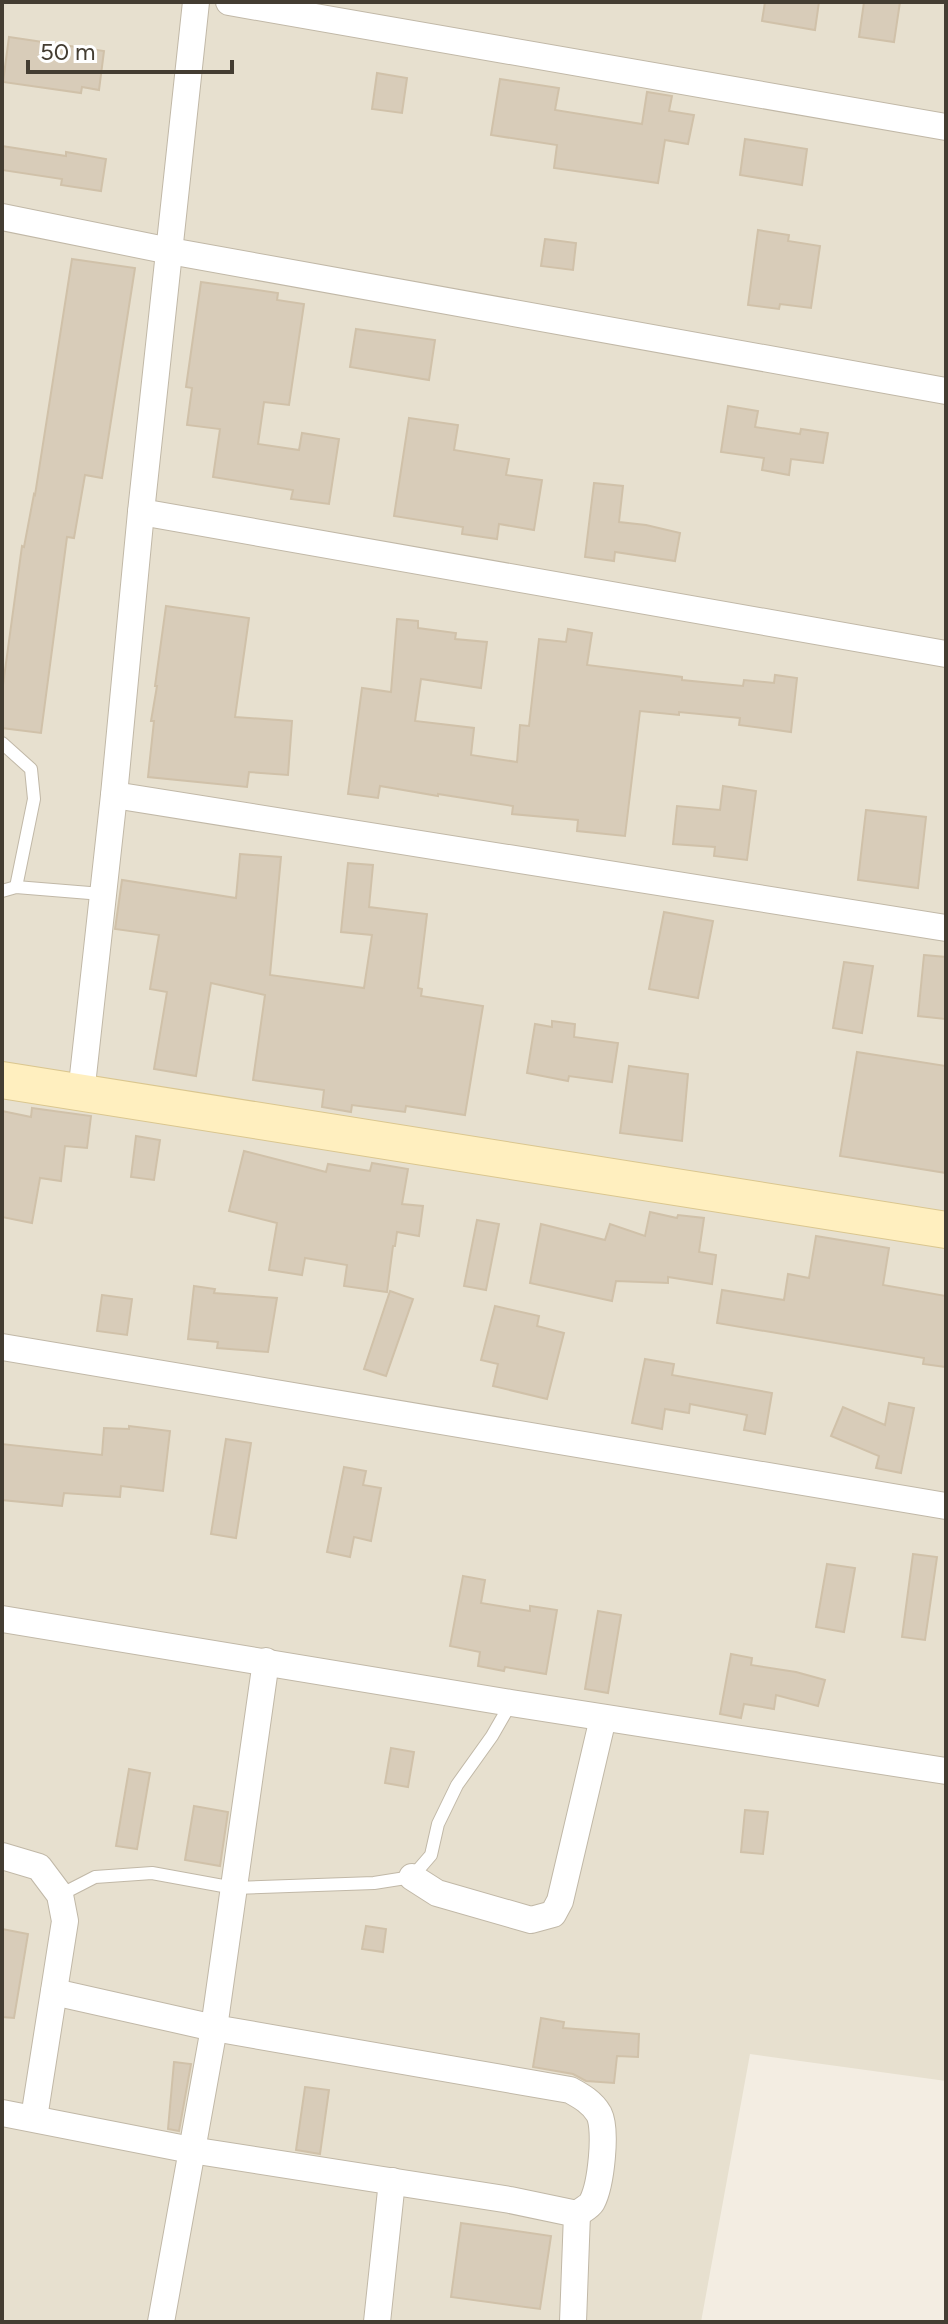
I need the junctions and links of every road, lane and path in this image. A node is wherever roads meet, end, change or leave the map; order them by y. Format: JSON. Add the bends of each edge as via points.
{"nodes":[{"id":1,"x":196,"y":2,"type":"edge"},
{"id":2,"x":229,"y":2,"type":"edge"},
{"id":3,"x":946,"y":127,"type":"edge"},
{"id":4,"x":2,"y":217,"type":"edge"},
{"id":5,"x":170,"y":251,"type":"junction"},
{"id":6,"x":946,"y":391,"type":"edge"},
{"id":7,"x":141,"y":512,"type":"junction"},
{"id":8,"x":946,"y":654,"type":"edge"},
{"id":9,"x":2,"y":743,"type":"edge"},
{"id":10,"x":114,"y":795,"type":"junction"},
{"id":11,"x":16,"y":887,"type":"junction"},
{"id":12,"x":2,"y":891,"type":"edge"},
{"id":13,"x":102,"y":894,"type":"junction"},
{"id":14,"x":946,"y":928,"type":"edge"},
{"id":15,"x":2,"y":1080,"type":"edge"},
{"id":16,"x":81,"y":1094,"type":"junction"},
{"id":17,"x":946,"y":1230,"type":"edge"},
{"id":18,"x":2,"y":1347,"type":"edge"},
{"id":19,"x":946,"y":1506,"type":"edge"},
{"id":20,"x":2,"y":1619,"type":"edge"},
{"id":21,"x":266,"y":1661,"type":"junction"},
{"id":22,"x":511,"y":1703,"type":"junction"},
{"id":23,"x":603,"y":1718,"type":"junction"},
{"id":24,"x":946,"y":1771,"type":"edge"},
{"id":25,"x":2,"y":1856,"type":"edge"},
{"id":26,"x":412,"y":1877,"type":"junction"},
{"id":27,"x":234,"y":1888,"type":"junction"},
{"id":28,"x":60,"y":1895,"type":"junction"},
{"id":29,"x":54,"y":1992,"type":"junction"},
{"id":30,"x":214,"y":2028,"type":"junction"},
{"id":31,"x":2,"y":2113,"type":"edge"},
{"id":32,"x":34,"y":2118,"type":"junction"},
{"id":33,"x":191,"y":2150,"type":"junction"},
{"id":34,"x":392,"y":2181,"type":"junction"},
{"id":35,"x":577,"y":2214,"type":"junction"},
{"id":36,"x":161,"y":2322,"type":"edge"},
{"id":37,"x":377,"y":2322,"type":"edge"},
{"id":38,"x":573,"y":2322,"type":"edge"}],
"edges":[{"from":1,"to":5,"type":"street"},
{"from":2,"to":3,"type":"street"},
{"from":4,"to":5,"type":"street"},
{"from":5,"to":6,"type":"street"},
{"from":5,"to":7,"type":"street"},
{"from":7,"to":8,"type":"street"},
{"from":7,"to":10,"type":"street"},
{"from":9,"to":11,"type":"lane","via":[[31,769],[34,799]]},
{"from":10,"to":13,"type":"street"},
{"from":10,"to":14,"type":"street"},
{"from":11,"to":12,"type":"lane"},
{"from":11,"to":13,"type":"lane"},
{"from":13,"to":16,"type":"street"},
{"from":15,"to":16,"type":"street"},
{"from":16,"to":17,"type":"street"},
{"from":18,"to":19,"type":"street"},
{"from":20,"to":21,"type":"street"},
{"from":21,"to":22,"type":"street"},
{"from":21,"to":27,"type":"street"},
{"from":22,"to":23,"type":"street"},
{"from":22,"to":26,"type":"lane","via":[[457,1785],[438,1824],[431,1855]]},
{"from":23,"to":24,"type":"street"},
{"from":23,"to":26,"type":"street","via":[[553,1914],[531,1920],[437,1893]]},
{"from":25,"to":28,"type":"street","via":[[39,1867]]},
{"from":26,"to":27,"type":"lane"},
{"from":27,"to":28,"type":"lane","via":[[152,1873],[95,1877]]},
{"from":27,"to":30,"type":"street"},
{"from":28,"to":29,"type":"street","via":[[65,1921]]},
{"from":29,"to":30,"type":"street"},
{"from":29,"to":32,"type":"street"},
{"from":30,"to":33,"type":"street"},
{"from":30,"to":35,"type":"street","via":[[570,2090],[588,2100],[600,2116],[602,2141],[601,2175],[591,2204]]},
{"from":31,"to":32,"type":"street"},
{"from":32,"to":33,"type":"street"},
{"from":33,"to":34,"type":"street"},
{"from":33,"to":36,"type":"street"},
{"from":34,"to":35,"type":"street"},
{"from":34,"to":37,"type":"street"},
{"from":35,"to":38,"type":"street"}]}
